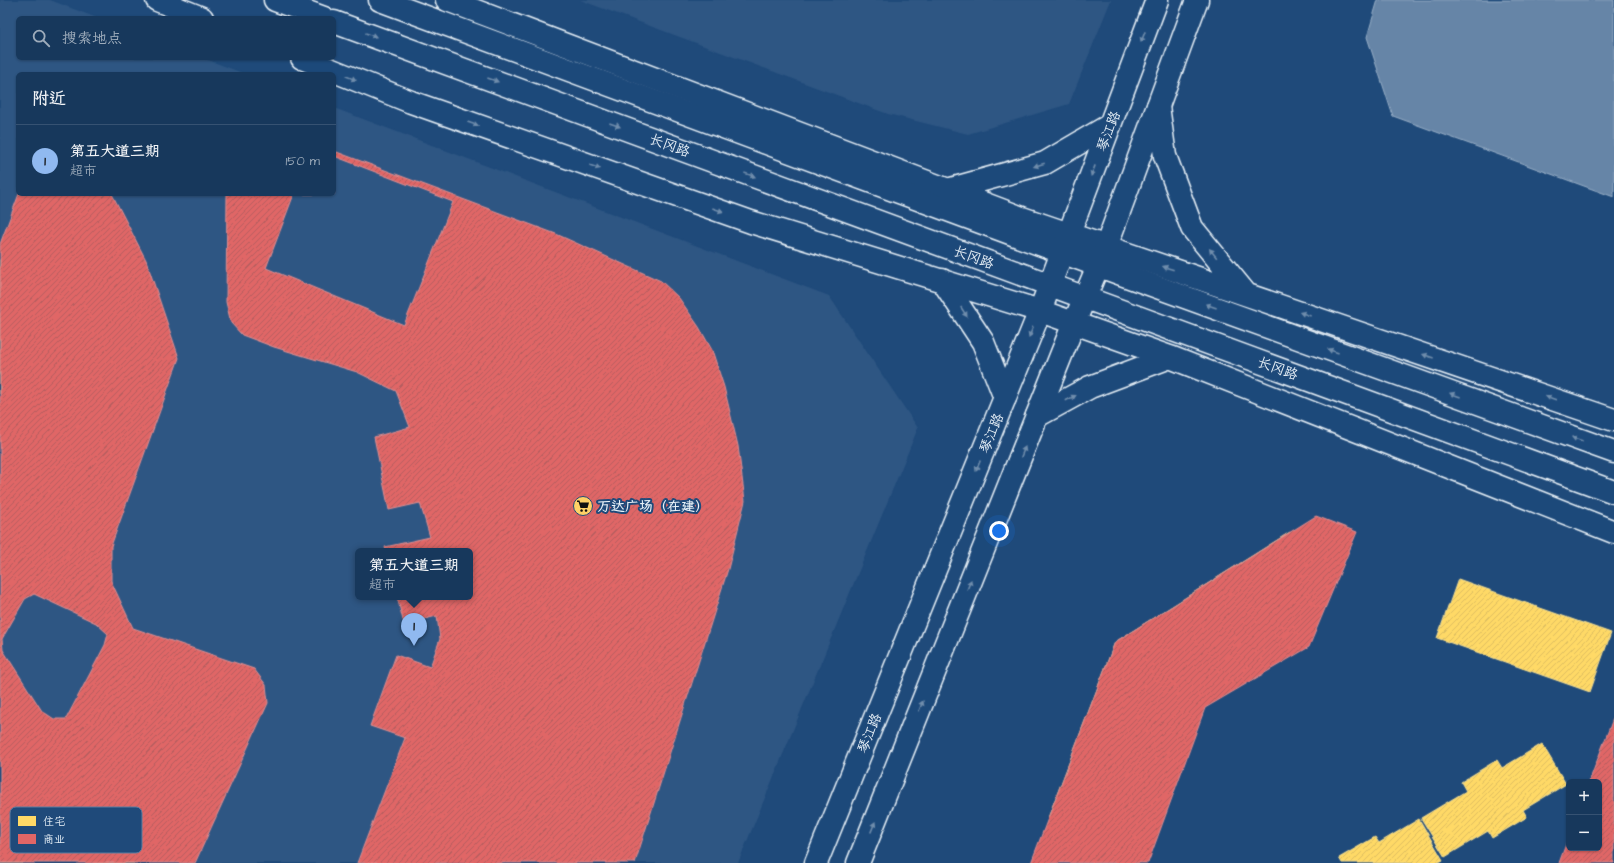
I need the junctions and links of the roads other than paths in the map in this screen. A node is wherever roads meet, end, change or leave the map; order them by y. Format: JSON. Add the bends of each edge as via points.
{"nodes":[{"id":1,"x":157,"y":0,"type":"edge"},
{"id":2,"x":275,"y":0,"type":"edge"},
{"id":3,"x":380,"y":0,"type":"edge"},
{"id":4,"x":447,"y":0,"type":"edge"},
{"id":5,"x":1157,"y":0,"type":"edge"},
{"id":6,"x":1197,"y":0,"type":"edge"},
{"id":7,"x":197,"y":16,"type":"edge"},
{"id":8,"x":319,"y":16,"type":"edge"},
{"id":9,"x":336,"y":23,"type":"edge"},
{"id":10,"x":307,"y":60,"type":"edge"},
{"id":11,"x":1158,"y":106,"type":"junction"},
{"id":12,"x":1110,"y":125,"type":"junction"},
{"id":13,"x":947,"y":190,"type":"junction"},
{"id":14,"x":1066,"y":243,"type":"junction"},
{"id":15,"x":1102,"y":257,"type":"junction"},
{"id":16,"x":942,"y":280,"type":"junction"},
{"id":17,"x":1050,"y":285,"type":"junction"},
{"id":18,"x":1246,"y":294,"type":"junction"},
{"id":19,"x":1085,"y":297,"type":"junction"},
{"id":20,"x":1040,"y":311,"type":"junction"},
{"id":21,"x":1074,"y":323,"type":"junction"},
{"id":22,"x":1170,"y":357,"type":"junction"},
{"id":23,"x":1005,"y":398,"type":"junction"},
{"id":24,"x":1037,"y":416,"type":"junction"},
{"id":25,"x":1614,"y":420,"type":"edge"},
{"id":26,"x":1614,"y":452,"type":"edge"},
{"id":27,"x":1614,"y":492,"type":"edge"},
{"id":28,"x":1614,"y":532,"type":"edge"},
{"id":29,"x":816,"y":863,"type":"edge"},
{"id":30,"x":858,"y":863,"type":"edge"}],
"edges":[{"from":1,"to":7,"type":"main road"},
{"from":2,"to":8,"type":"main road"},
{"from":3,"to":14,"type":"main road"},
{"from":4,"to":13,"type":"main road"},
{"from":5,"to":12,"type":"main road","name":"琴江路","one_way":true},
{"from":6,"to":11,"type":"main road"},
{"from":9,"to":17,"type":"main road","name":"长冈路","one_way":true},
{"from":10,"to":16,"type":"main road","one_way":true,"via":[[411,102],[751,222]]},
{"from":11,"to":15,"type":"main road"},
{"from":18,"to":11,"type":"main road","one_way":true,"via":[[1192,228],[1165,156]]},
{"from":12,"to":13,"type":"main road","one_way":true,"via":[[1045,163]]},
{"from":12,"to":14,"type":"main road","name":"琴江路","one_way":true},
{"from":13,"to":14,"type":"main road"},
{"from":14,"to":15,"type":"main road"},
{"from":14,"to":17,"type":"main road","name":"琴江路"},
{"from":18,"to":15,"type":"main road","one_way":true},
{"from":15,"to":19,"type":"main road"},
{"from":26,"to":15,"type":"main road","one_way":true},
{"from":16,"to":20,"type":"main road"},
{"from":16,"to":23,"type":"main road","one_way":true,"via":[[983,342]]},
{"from":17,"to":19,"type":"main road","name":"长冈路"},
{"from":17,"to":20,"type":"main road","name":"琴江路"},
{"from":25,"to":18,"type":"main road","one_way":true},
{"from":19,"to":21,"type":"main road"},
{"from":19,"to":27,"type":"main road","name":"长冈路"},
{"from":20,"to":21,"type":"main road"},
{"from":20,"to":23,"type":"main road","name":"琴江路","one_way":true},
{"from":21,"to":22,"type":"main road"},
{"from":21,"to":24,"type":"main road"},
{"from":24,"to":22,"type":"main road","one_way":true,"via":[[1090,387]]},
{"from":22,"to":28,"type":"main road"},
{"from":23,"to":29,"type":"main road","name":"琴江路","one_way":true},
{"from":30,"to":24,"type":"main road","one_way":true}]}
